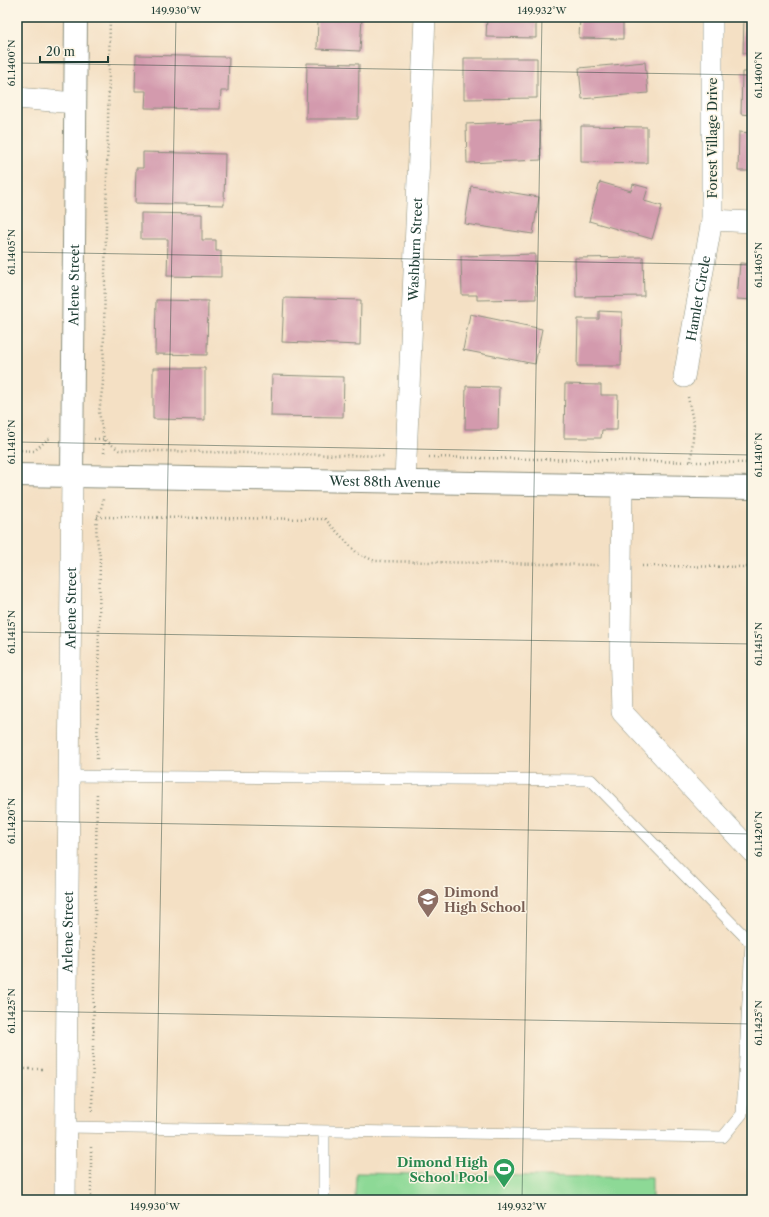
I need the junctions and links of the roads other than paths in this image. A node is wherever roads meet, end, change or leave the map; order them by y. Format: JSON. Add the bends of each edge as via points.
{"nodes":[{"id":1,"x":76,"y":17,"type":"edge"},
{"id":2,"x":425,"y":17,"type":"edge"},
{"id":3,"x":712,"y":17,"type":"edge"},
{"id":4,"x":17,"y":98,"type":"edge"},
{"id":5,"x":75,"y":104,"type":"junction"},
{"id":6,"x":712,"y":220,"type":"junction"},
{"id":7,"x":752,"y":222,"type":"edge"},
{"id":8,"x":684,"y":377,"type":"road end"},
{"id":9,"x":17,"y":475,"type":"edge"},
{"id":10,"x":72,"y":475,"type":"junction"},
{"id":11,"x":405,"y":481,"type":"junction"},
{"id":12,"x":622,"y":485,"type":"junction"},
{"id":13,"x":752,"y":488,"type":"edge"},
{"id":14,"x":68,"y":776,"type":"junction"},
{"id":15,"x":752,"y":852,"type":"edge"},
{"id":16,"x":65,"y":1126,"type":"junction"},
{"id":17,"x":324,"y":1131,"type":"junction"},
{"id":18,"x":65,"y":1200,"type":"edge"},
{"id":19,"x":324,"y":1200,"type":"edge"}],
"edges":[{"from":1,"to":5,"type":"street","name":"Arlene Street"},
{"from":2,"to":11,"type":"street","name":"Washburn Street"},
{"from":3,"to":6,"type":"street","name":"Forest Village Drive"},
{"from":4,"to":5,"type":"street"},
{"from":5,"to":10,"type":"street","name":"Arlene Street"},
{"from":6,"to":7,"type":"street"},
{"from":6,"to":8,"type":"street","name":"Hamlet Circle"},
{"from":9,"to":10,"type":"street","name":"West 88th Avenue"},
{"from":10,"to":11,"type":"street","name":"West 88th Avenue"},
{"from":10,"to":14,"type":"street","name":"Arlene Street"},
{"from":11,"to":12,"type":"street","name":"West 88th Avenue"},
{"from":12,"to":13,"type":"street","name":"West 88th Avenue"},
{"from":12,"to":15,"type":"street","via":[[622,712]]},
{"from":14,"to":16,"type":"street","name":"Arlene Street"},
{"from":14,"to":17,"type":"lane","via":[[590,780],[751,943],[742,1114],[723,1137]]},
{"from":16,"to":17,"type":"lane"},
{"from":16,"to":18,"type":"street","name":"Arlene Street"},
{"from":17,"to":19,"type":"lane"}]}
